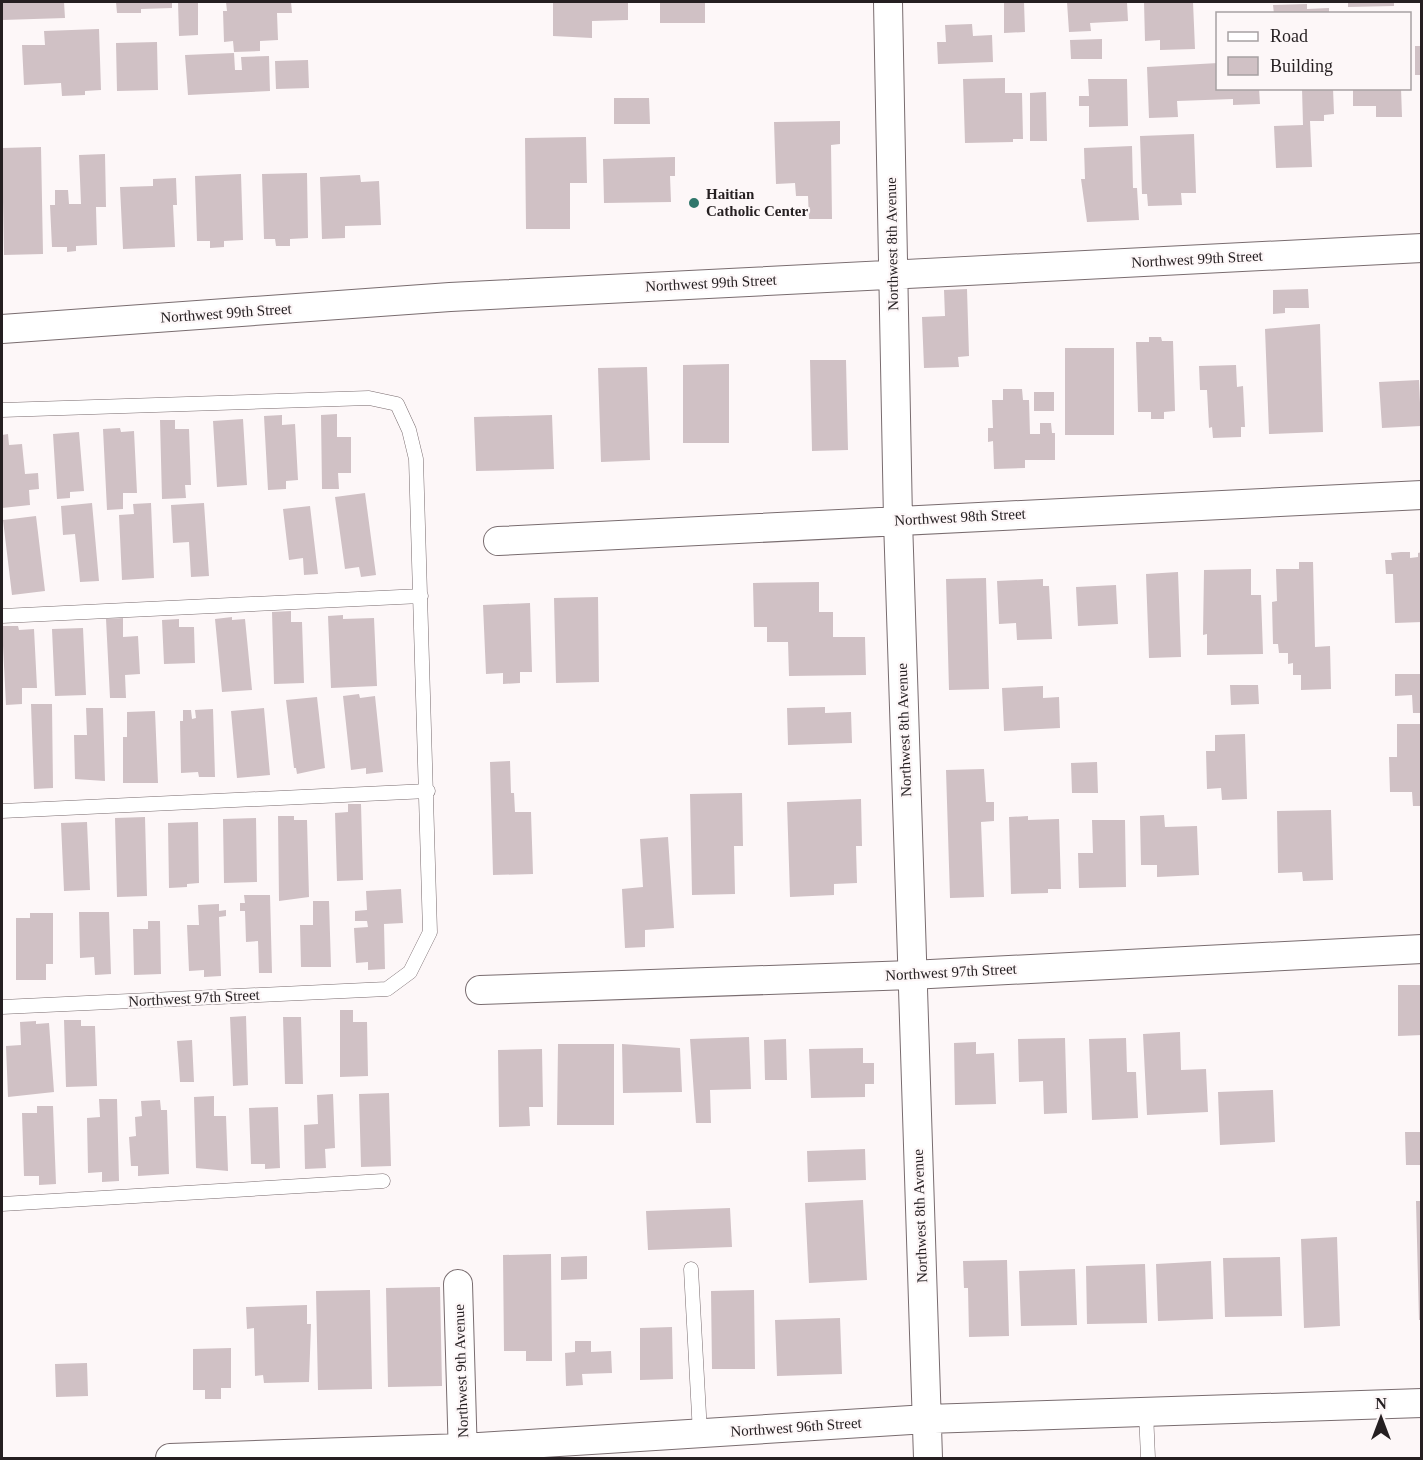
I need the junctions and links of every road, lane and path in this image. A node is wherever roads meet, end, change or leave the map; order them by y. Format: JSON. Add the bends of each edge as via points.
{"nodes":[{"id":1,"x":888,"y":2,"type":"edge"},
{"id":2,"x":1422,"y":248,"type":"edge"},
{"id":3,"x":892,"y":273,"type":"junction"},
{"id":4,"x":2,"y":329,"type":"edge"},
{"id":5,"x":2,"y":410,"type":"edge"},
{"id":6,"x":1422,"y":495,"type":"edge"},
{"id":7,"x":898,"y":520,"type":"junction"},
{"id":8,"x":498,"y":541,"type":"dead end"},
{"id":9,"x":421,"y":596,"type":"junction"},
{"id":10,"x":2,"y":616,"type":"edge"},
{"id":11,"x":428,"y":791,"type":"junction"},
{"id":12,"x":2,"y":811,"type":"edge"},
{"id":13,"x":1422,"y":949,"type":"edge"},
{"id":14,"x":911,"y":975,"type":"junction"},
{"id":15,"x":480,"y":990,"type":"dead end"},
{"id":16,"x":2,"y":1007,"type":"edge"},
{"id":17,"x":383,"y":1181,"type":"dead end"},
{"id":18,"x":2,"y":1204,"type":"edge"},
{"id":19,"x":691,"y":1269,"type":"dead end"},
{"id":20,"x":458,"y":1284,"type":"dead end"},
{"id":21,"x":1422,"y":1403,"type":"edge"},
{"id":22,"x":1146,"y":1412,"type":"junction"},
{"id":23,"x":927,"y":1419,"type":"junction"},
{"id":24,"x":700,"y":1433,"type":"junction"},
{"id":25,"x":463,"y":1453,"type":"edge"},
{"id":26,"x":170,"y":1458,"type":"edge"},
{"id":27,"x":928,"y":1458,"type":"edge"},
{"id":28,"x":1148,"y":1458,"type":"edge"}],
"edges":[{"from":1,"to":3,"type":"street","name":"Northwest 8th Avenue"},
{"from":2,"to":3,"type":"street","name":"Northwest 99th Street"},
{"from":3,"to":4,"type":"street","name":"Northwest 99th Street","via":[[450,297]]},
{"from":3,"to":7,"type":"street","name":"Northwest 8th Avenue"},
{"from":5,"to":9,"type":"lane","via":[[369,398],[398,404],[416,459]]},
{"from":6,"to":7,"type":"street","name":"Northwest 98th Street"},
{"from":7,"to":8,"type":"street","name":"Northwest 98th Street"},
{"from":7,"to":14,"type":"street","name":"Northwest 8th Avenue"},
{"from":9,"to":10,"type":"lane"},
{"from":9,"to":11,"type":"lane"},
{"from":11,"to":12,"type":"lane"},
{"from":11,"to":16,"type":"lane","name":"Northwest 97th Street","via":[[430,932],[410,972],[387,989]]},
{"from":13,"to":14,"type":"street","name":"Northwest 97th Street"},
{"from":14,"to":15,"type":"street","name":"Northwest 97th Street"},
{"from":14,"to":23,"type":"street","name":"Northwest 8th Avenue"},
{"from":17,"to":18,"type":"lane"},
{"from":19,"to":24,"type":"lane"},
{"from":20,"to":25,"type":"street","name":"Northwest 9th Avenue"},
{"from":21,"to":22,"type":"street","name":"Northwest 96th Street"},
{"from":22,"to":23,"type":"street","name":"Northwest 96th Street"},
{"from":22,"to":28,"type":"lane"},
{"from":23,"to":24,"type":"street","name":"Northwest 96th Street"},
{"from":23,"to":27,"type":"street","name":"Northwest 8th Avenue"},
{"from":24,"to":25,"type":"street","name":"Northwest 96th Street"},
{"from":25,"to":26,"type":"street","name":"Northwest 96th Street"}]}
